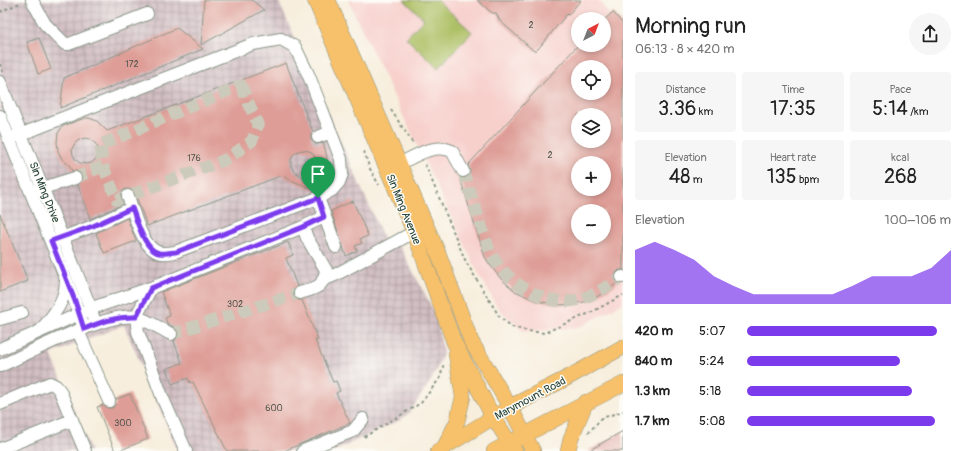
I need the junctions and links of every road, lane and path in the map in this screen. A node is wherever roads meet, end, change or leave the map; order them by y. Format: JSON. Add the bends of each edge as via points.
{"nodes":[{"id":1,"x":27,"y":0,"type":"edge"},
{"id":2,"x":32,"y":0,"type":"edge"},
{"id":3,"x":315,"y":0,"type":"edge"},
{"id":4,"x":328,"y":0,"type":"edge"},
{"id":5,"x":0,"y":12,"type":"edge"},
{"id":6,"x":147,"y":14,"type":"dead end"},
{"id":7,"x":0,"y":82,"type":"edge"},
{"id":8,"x":0,"y":116,"type":"edge"},
{"id":9,"x":331,"y":132,"type":"junction"},
{"id":10,"x":21,"y":134,"type":"junction"},
{"id":11,"x":318,"y":137,"type":"dead end"},
{"id":12,"x":9,"y":139,"type":"junction"},
{"id":13,"x":399,"y":164,"type":"junction"},
{"id":14,"x":464,"y":171,"type":"tunnel mouth"},
{"id":15,"x":75,"y":178,"type":"tunnel mouth"},
{"id":16,"x":44,"y":188,"type":"junction"},
{"id":17,"x":31,"y":192,"type":"junction"},
{"id":18,"x":318,"y":198,"type":"junction"},
{"id":19,"x":324,"y":217,"type":"junction"},
{"id":20,"x":303,"y":227,"type":"junction"},
{"id":21,"x":414,"y":232,"type":"junction"},
{"id":22,"x":63,"y":237,"type":"junction"},
{"id":23,"x":51,"y":241,"type":"junction"},
{"id":24,"x":336,"y":247,"type":"dead end"},
{"id":25,"x":323,"y":280,"type":"junction"},
{"id":26,"x":66,"y":281,"type":"junction"},
{"id":27,"x":151,"y":288,"type":"junction"},
{"id":28,"x":300,"y":293,"type":"tunnel mouth"},
{"id":29,"x":623,"y":295,"type":"edge"},
{"id":30,"x":92,"y":309,"type":"junction"},
{"id":31,"x":22,"y":313,"type":"dead end"},
{"id":32,"x":80,"y":314,"type":"junction"},
{"id":33,"x":136,"y":317,"type":"junction"},
{"id":34,"x":0,"y":320,"type":"edge"},
{"id":35,"x":512,"y":327,"type":"dead end"},
{"id":36,"x":86,"y":328,"type":"junction"},
{"id":37,"x":39,"y":332,"type":"junction"},
{"id":38,"x":171,"y":334,"type":"tunnel mouth"},
{"id":39,"x":454,"y":342,"type":"junction"},
{"id":40,"x":623,"y":347,"type":"edge"},
{"id":41,"x":0,"y":349,"type":"edge"},
{"id":42,"x":0,"y":366,"type":"edge"},
{"id":43,"x":440,"y":378,"type":"dead end"},
{"id":44,"x":623,"y":384,"type":"edge"},
{"id":45,"x":108,"y":402,"type":"dead end"},
{"id":46,"x":586,"y":402,"type":"junction"},
{"id":47,"x":0,"y":404,"type":"edge"},
{"id":48,"x":510,"y":407,"type":"junction"},
{"id":49,"x":623,"y":411,"type":"edge"},
{"id":50,"x":493,"y":417,"type":"junction"},
{"id":51,"x":362,"y":419,"type":"dead end"},
{"id":52,"x":72,"y":420,"type":"junction"},
{"id":53,"x":586,"y":435,"type":"dead end"},
{"id":54,"x":524,"y":436,"type":"junction"},
{"id":55,"x":360,"y":439,"type":"dead end"},
{"id":56,"x":512,"y":447,"type":"edge"},
{"id":57,"x":0,"y":449,"type":"edge"},
{"id":58,"x":442,"y":449,"type":"edge"},
{"id":59,"x":85,"y":451,"type":"edge"},
{"id":60,"x":186,"y":451,"type":"edge"},
{"id":61,"x":303,"y":451,"type":"edge"},
{"id":62,"x":494,"y":451,"type":"edge"},
{"id":63,"x":533,"y":451,"type":"edge"},
{"id":64,"x":568,"y":451,"type":"edge"}],
"edges":[{"from":1,"to":5,"type":"path"},
{"from":2,"to":6,"type":"street","via":[[45,24],[65,44]]},
{"from":3,"to":21,"type":"main road","name":"Sin Ming Avenue"},
{"from":4,"to":13,"type":"main road","name":"Sin Ming Avenue"},
{"from":7,"to":10,"type":"street","name":"Sin Ming Drive"},
{"from":8,"to":12,"type":"street","name":"Sin Ming Drive"},
{"from":9,"to":10,"type":"street","via":[[295,47],[281,38],[253,44]]},
{"from":9,"to":11,"type":"street"},
{"from":9,"to":18,"type":"street","via":[[341,159],[342,174],[336,186]]},
{"from":10,"to":12,"type":"street"},
{"from":10,"to":16,"type":"street","name":"Sin Ming Drive"},
{"from":12,"to":17,"type":"street","name":"Sin Ming Drive"},
{"from":13,"to":14,"type":"street","via":[[434,148],[442,147],[452,150]]},
{"from":13,"to":48,"type":"main road","name":"Sin Ming Avenue","via":[[439,255],[471,341]]},
{"from":15,"to":16,"type":"street"},
{"from":16,"to":17,"type":"street"},
{"from":16,"to":22,"type":"street","name":"Sin Ming Drive"},
{"from":17,"to":23,"type":"street","name":"Sin Ming Drive"},
{"from":18,"to":19,"type":"street"},
{"from":18,"to":22,"type":"street","via":[[176,252],[158,253],[147,243],[130,202],[93,226]]},
{"from":19,"to":20,"type":"street"},
{"from":19,"to":24,"type":"street"},
{"from":20,"to":25,"type":"street","via":[[326,268]]},
{"from":20,"to":27,"type":"street"},
{"from":21,"to":25,"type":"street","via":[[335,276]]},
{"from":21,"to":39,"type":"main road","name":"Sin Ming Avenue"},
{"from":22,"to":23,"type":"street"},
{"from":22,"to":30,"type":"street","name":"Sin Ming Drive"},
{"from":23,"to":26,"type":"street","name":"Sin Ming Drive"},
{"from":25,"to":28,"type":"street","via":[[315,289]]},
{"from":26,"to":32,"type":"street","name":"Sin Ming Drive"},
{"from":26,"to":37,"type":"street","via":[[63,301]]},
{"from":27,"to":30,"type":"street"},
{"from":27,"to":33,"type":"street"},
{"from":29,"to":35,"type":"path","via":[[544,333]]},
{"from":30,"to":32,"type":"street"},
{"from":30,"to":36,"type":"street","name":"Sin Ming Drive"},
{"from":31,"to":34,"type":"street"},
{"from":32,"to":36,"type":"street","name":"Sin Ming Drive"},
{"from":32,"to":37,"type":"street"},
{"from":33,"to":36,"type":"street","via":[[120,318]]},
{"from":33,"to":38,"type":"street"},
{"from":33,"to":60,"type":"street","via":[[138,332]]},
{"from":36,"to":42,"type":"street"},
{"from":36,"to":45,"type":"street"},
{"from":37,"to":41,"type":"street"},
{"from":39,"to":50,"type":"main road","name":"Sin Ming Avenue"},
{"from":39,"to":58,"type":"main road","via":[[463,397],[457,422]]},
{"from":40,"to":48,"type":"main road","name":"Marymount Road"},
{"from":43,"to":55,"type":"path","via":[[421,404]]},
{"from":44,"to":46,"type":"main road"},
{"from":46,"to":54,"type":"main road"},
{"from":46,"to":64,"type":"main road"},
{"from":47,"to":52,"type":"street","via":[[50,383],[60,391]]},
{"from":48,"to":50,"type":"main road","name":"Marymount Road"},
{"from":48,"to":54,"type":"main road","name":"Sin Ming Avenue"},
{"from":49,"to":53,"type":"path","via":[[602,418]]},
{"from":50,"to":56,"type":"main road","name":"Sin Ming Avenue"},
{"from":50,"to":58,"type":"main road","name":"Marymount Road"},
{"from":51,"to":61,"type":"street","via":[[352,431]]},
{"from":52,"to":57,"type":"street"},
{"from":52,"to":59,"type":"street"},
{"from":54,"to":56,"type":"main road"},
{"from":54,"to":63,"type":"main road","name":"Sin Ming Avenue"},
{"from":56,"to":62,"type":"main road"}]}
